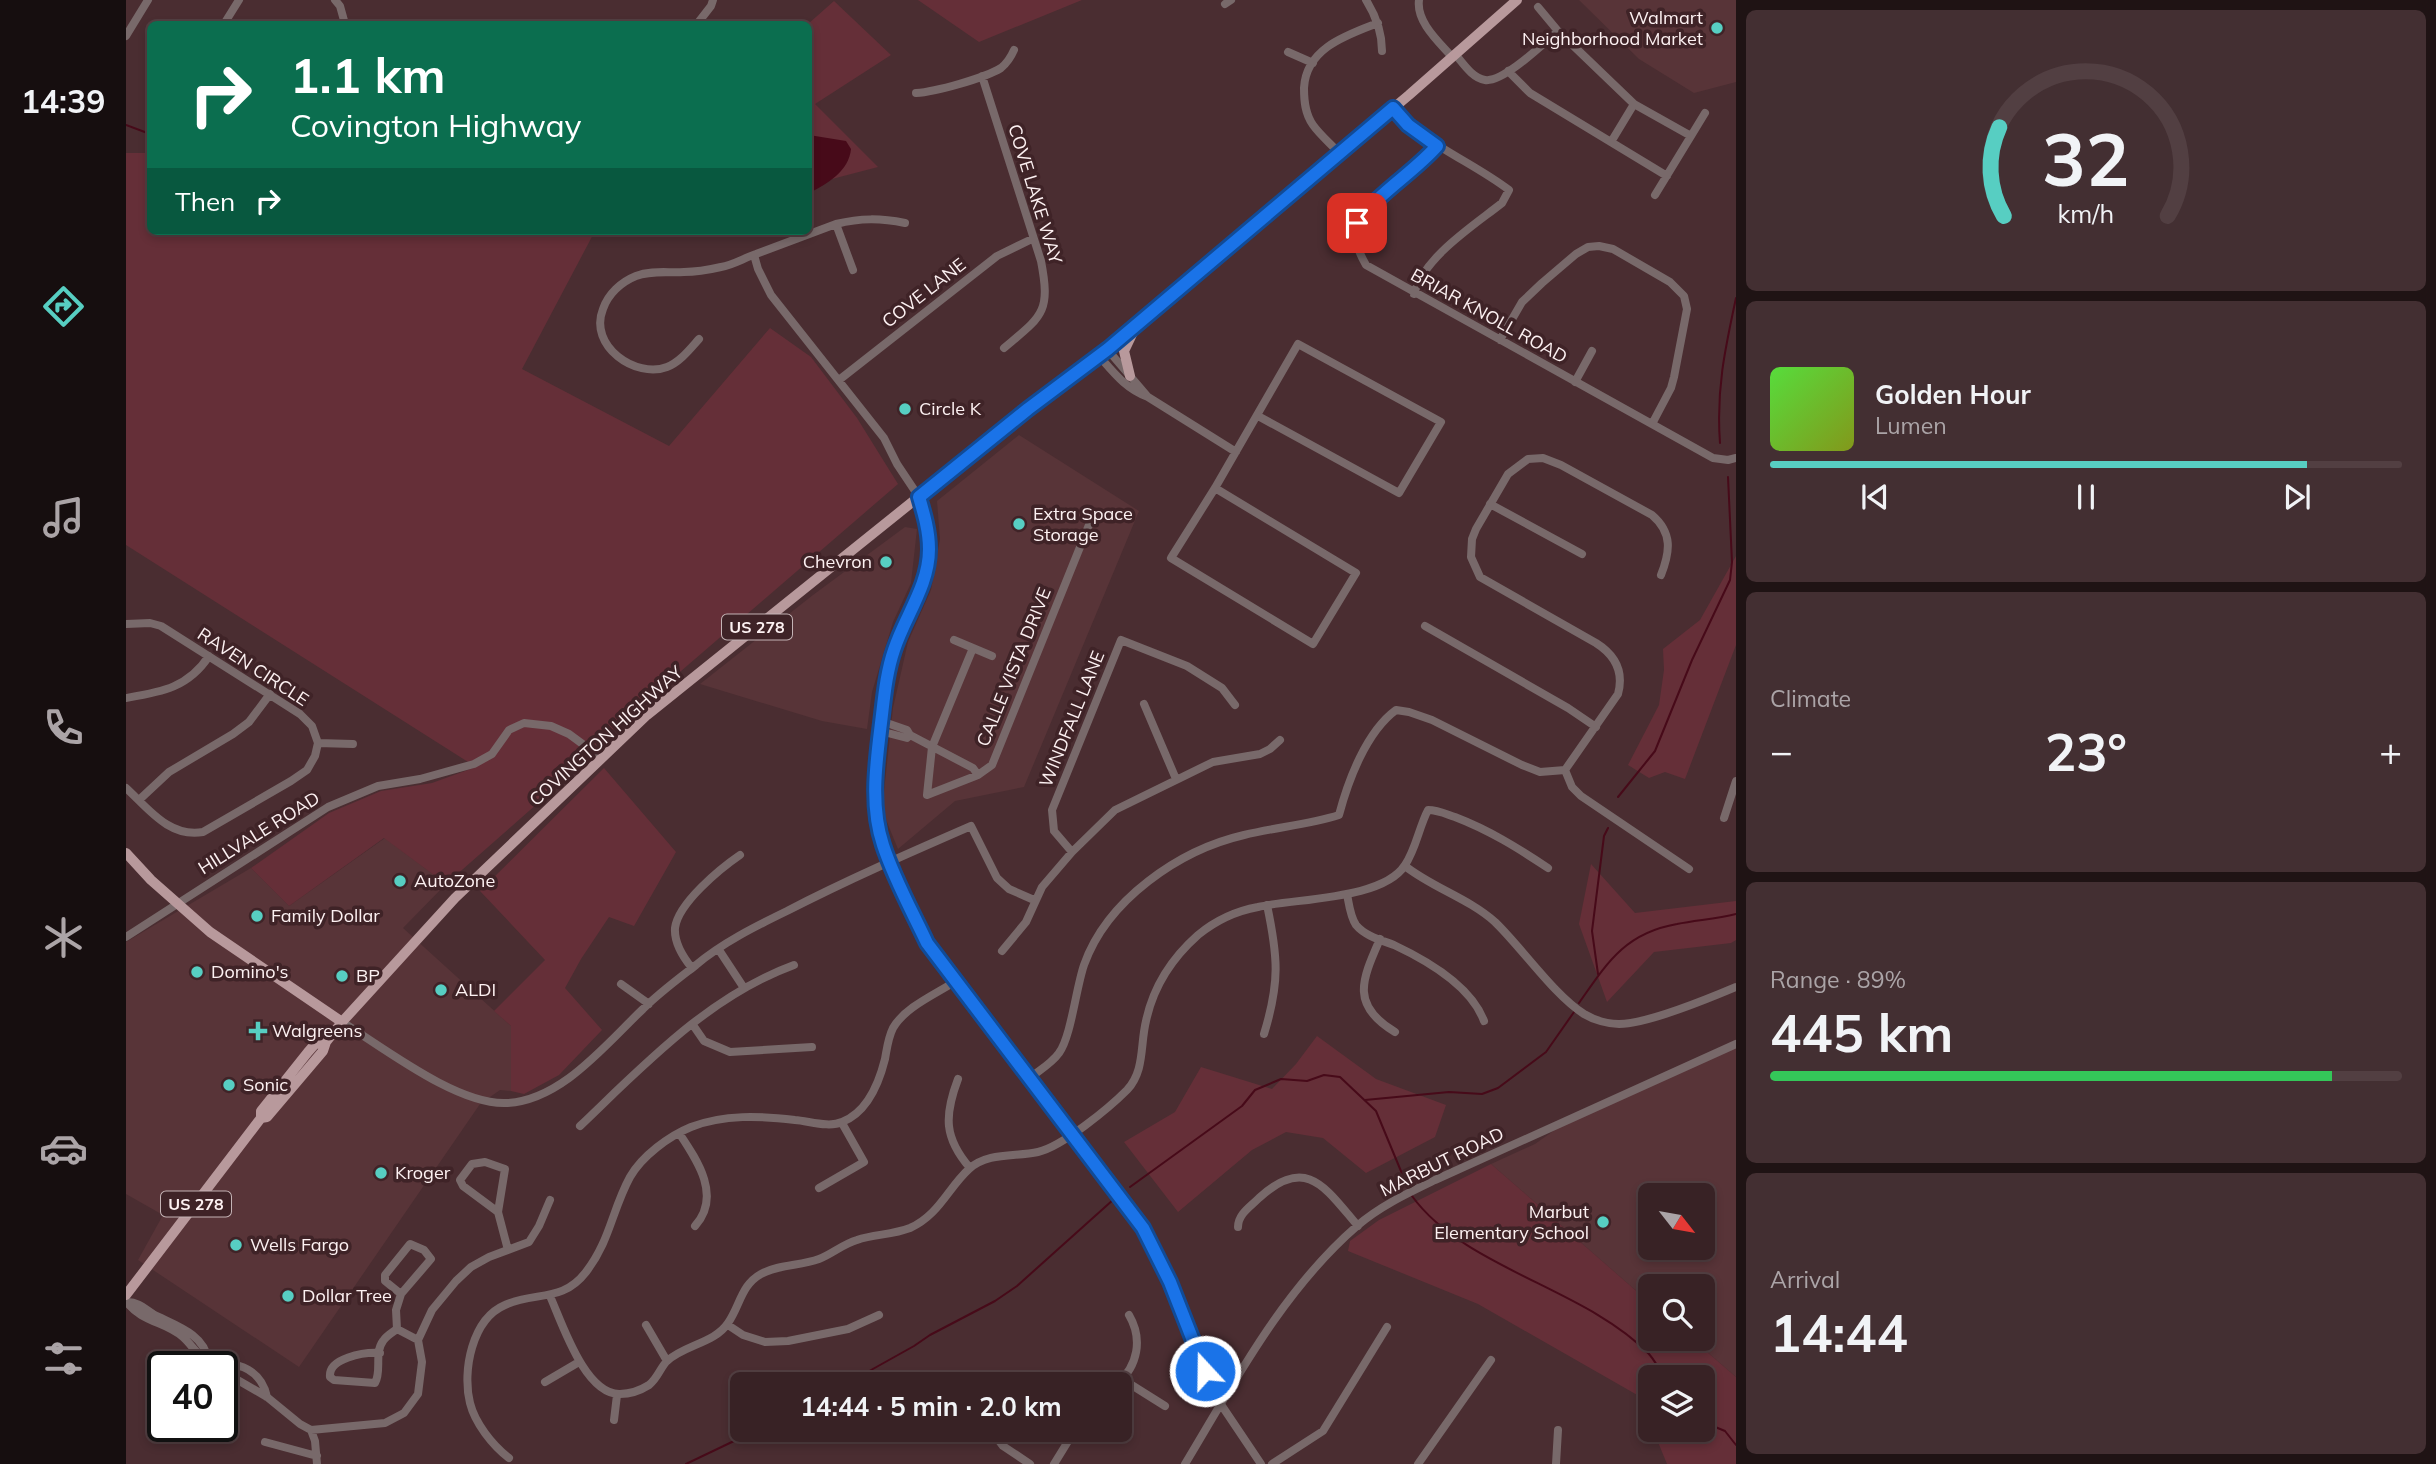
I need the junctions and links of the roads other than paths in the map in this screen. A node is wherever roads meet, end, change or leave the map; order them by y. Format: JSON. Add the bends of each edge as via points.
{"nodes":[{"id":1,"x":148,"y":0,"type":"edge"},
{"id":2,"x":239,"y":0,"type":"edge"},
{"id":3,"x":335,"y":0,"type":"edge"},
{"id":4,"x":713,"y":0,"type":"edge"},
{"id":5,"x":1366,"y":0,"type":"edge"},
{"id":6,"x":1419,"y":0,"type":"edge"},
{"id":7,"x":1517,"y":0,"type":"edge"},
{"id":8,"x":1538,"y":7,"type":"dead end"},
{"id":9,"x":226,"y":21,"type":"edge"},
{"id":10,"x":344,"y":21,"type":"edge"},
{"id":11,"x":700,"y":21,"type":"edge"},
{"id":12,"x":1378,"y":23,"type":"junction"},
{"id":13,"x":1558,"y":31,"type":"junction"},
{"id":14,"x":126,"y":36,"type":"edge"},
{"id":15,"x":1014,"y":50,"type":"dead end"},
{"id":16,"x":1382,"y":51,"type":"dead end"},
{"id":17,"x":1288,"y":52,"type":"dead end"},
{"id":18,"x":1454,"y":56,"type":"junction"},
{"id":19,"x":1313,"y":63,"type":"junction"},
{"id":20,"x":1508,"y":71,"type":"junction"},
{"id":21,"x":982,"y":76,"type":"junction"},
{"id":22,"x":916,"y":93,"type":"dead end"},
{"id":23,"x":1634,"y":104,"type":"junction"},
{"id":24,"x":1393,"y":108,"type":"junction"},
{"id":25,"x":1705,"y":113,"type":"dead end"},
{"id":26,"x":1691,"y":136,"type":"junction"},
{"id":27,"x":1611,"y":142,"type":"junction"},
{"id":28,"x":1437,"y":146,"type":"junction"},
{"id":29,"x":1339,"y":153,"type":"junction"},
{"id":30,"x":1667,"y":176,"type":"junction"},
{"id":31,"x":1655,"y":195,"type":"dead end"},
{"id":32,"x":905,"y":223,"type":"dead end"},
{"id":33,"x":836,"y":224,"type":"junction"},
{"id":34,"x":812,"y":233,"type":"edge"},
{"id":35,"x":807,"y":235,"type":"edge"},
{"id":36,"x":1032,"y":239,"type":"junction"},
{"id":37,"x":754,"y":255,"type":"junction"},
{"id":38,"x":853,"y":270,"type":"dead end"},
{"id":39,"x":1414,"y":294,"type":"junction"},
{"id":40,"x":1137,"y":325,"type":"junction"},
{"id":41,"x":699,"y":339,"type":"dead end"},
{"id":42,"x":1500,"y":340,"type":"junction"},
{"id":43,"x":1004,"y":348,"type":"dead end"},
{"id":44,"x":1592,"y":351,"type":"dead end"},
{"id":45,"x":1103,"y":352,"type":"junction"},
{"id":46,"x":1130,"y":376,"type":"junction"},
{"id":47,"x":839,"y":380,"type":"junction"},
{"id":48,"x":1575,"y":382,"type":"junction"},
{"id":49,"x":1148,"y":397,"type":"junction"},
{"id":50,"x":1258,"y":416,"type":"junction"},
{"id":51,"x":1652,"y":424,"type":"junction"},
{"id":52,"x":1236,"y":452,"type":"junction"},
{"id":53,"x":1736,"y":458,"type":"edge"},
{"id":54,"x":1215,"y":488,"type":"junction"},
{"id":55,"x":919,"y":497,"type":"junction"},
{"id":56,"x":1490,"y":504,"type":"junction"},
{"id":57,"x":1093,"y":515,"type":"dead end"},
{"id":58,"x":1582,"y":554,"type":"dead end"},
{"id":59,"x":1661,"y":575,"type":"dead end"},
{"id":60,"x":126,"y":624,"type":"edge"},
{"id":61,"x":1425,"y":626,"type":"dead end"},
{"id":62,"x":954,"y":640,"type":"dead end"},
{"id":63,"x":972,"y":648,"type":"junction"},
{"id":64,"x":209,"y":656,"type":"junction"},
{"id":65,"x":992,"y":656,"type":"dead end"},
{"id":66,"x":270,"y":694,"type":"junction"},
{"id":67,"x":126,"y":698,"type":"edge"},
{"id":68,"x":1144,"y":704,"type":"dead end"},
{"id":69,"x":1235,"y":705,"type":"dead end"},
{"id":70,"x":881,"y":726,"type":"junction"},
{"id":71,"x":1596,"y":727,"type":"junction"},
{"id":72,"x":1280,"y":740,"type":"dead end"},
{"id":73,"x":318,"y":743,"type":"junction"},
{"id":74,"x":353,"y":744,"type":"dead end"},
{"id":75,"x":932,"y":747,"type":"junction"},
{"id":76,"x":598,"y":761,"type":"junction"},
{"id":77,"x":1565,"y":770,"type":"junction"},
{"id":78,"x":978,"y":775,"type":"junction"},
{"id":79,"x":1177,"y":779,"type":"junction"},
{"id":80,"x":1736,"y":781,"type":"edge"},
{"id":81,"x":126,"y":788,"type":"edge"},
{"id":82,"x":139,"y":800,"type":"junction"},
{"id":83,"x":1724,"y":818,"type":"dead end"},
{"id":84,"x":1072,"y":852,"type":"junction"},
{"id":85,"x":126,"y":853,"type":"edge"},
{"id":86,"x":740,"y":855,"type":"dead end"},
{"id":87,"x":890,"y":862,"type":"junction"},
{"id":88,"x":1405,"y":866,"type":"junction"},
{"id":89,"x":1548,"y":868,"type":"dead end"},
{"id":90,"x":1689,"y":869,"type":"dead end"},
{"id":91,"x":1347,"y":894,"type":"junction"},
{"id":92,"x":1034,"y":901,"type":"junction"},
{"id":93,"x":177,"y":903,"type":"junction"},
{"id":94,"x":1267,"y":905,"type":"junction"},
{"id":95,"x":126,"y":937,"type":"edge"},
{"id":96,"x":1380,"y":939,"type":"junction"},
{"id":97,"x":719,"y":950,"type":"junction"},
{"id":98,"x":1002,"y":951,"type":"dead end"},
{"id":99,"x":794,"y":965,"type":"dead end"},
{"id":100,"x":692,"y":968,"type":"junction"},
{"id":101,"x":956,"y":981,"type":"junction"},
{"id":102,"x":621,"y":984,"type":"dead end"},
{"id":103,"x":1736,"y":987,"type":"edge"},
{"id":104,"x":744,"y":988,"type":"junction"},
{"id":105,"x":649,"y":1004,"type":"junction"},
{"id":106,"x":342,"y":1021,"type":"junction"},
{"id":107,"x":1484,"y":1021,"type":"dead end"},
{"id":108,"x":692,"y":1025,"type":"junction"},
{"id":109,"x":1395,"y":1032,"type":"dead end"},
{"id":110,"x":1264,"y":1034,"type":"dead end"},
{"id":111,"x":1736,"y":1044,"type":"edge"},
{"id":112,"x":813,"y":1047,"type":"dead end"},
{"id":113,"x":1031,"y":1077,"type":"junction"},
{"id":114,"x":957,"y":1079,"type":"dead end"},
{"id":115,"x":842,"y":1123,"type":"junction"},
{"id":116,"x":580,"y":1126,"type":"dead end"},
{"id":117,"x":679,"y":1133,"type":"junction"},
{"id":118,"x":1073,"y":1133,"type":"junction"},
{"id":119,"x":970,"y":1168,"type":"junction"},
{"id":120,"x":819,"y":1188,"type":"dead end"},
{"id":121,"x":550,"y":1200,"type":"dead end"},
{"id":122,"x":498,"y":1212,"type":"junction"},
{"id":123,"x":695,"y":1226,"type":"dead end"},
{"id":124,"x":1358,"y":1226,"type":"junction"},
{"id":125,"x":1238,"y":1227,"type":"dead end"},
{"id":126,"x":508,"y":1250,"type":"junction"},
{"id":127,"x":401,"y":1294,"type":"junction"},
{"id":128,"x":550,"y":1296,"type":"junction"},
{"id":129,"x":127,"y":1299,"type":"edge"},
{"id":130,"x":879,"y":1315,"type":"dead end"},
{"id":131,"x":1129,"y":1315,"type":"dead end"},
{"id":132,"x":646,"y":1325,"type":"dead end"},
{"id":133,"x":728,"y":1325,"type":"junction"},
{"id":134,"x":1387,"y":1327,"type":"dead end"},
{"id":135,"x":397,"y":1329,"type":"junction"},
{"id":136,"x":418,"y":1340,"type":"junction"},
{"id":137,"x":196,"y":1351,"type":"edge"},
{"id":138,"x":380,"y":1353,"type":"junction"},
{"id":139,"x":1491,"y":1360,"type":"dead end"},
{"id":140,"x":579,"y":1362,"type":"junction"},
{"id":141,"x":667,"y":1362,"type":"junction"},
{"id":142,"x":238,"y":1365,"type":"edge"},
{"id":143,"x":1126,"y":1372,"type":"edge"},
{"id":144,"x":238,"y":1380,"type":"edge"},
{"id":145,"x":545,"y":1382,"type":"dead end"},
{"id":146,"x":1210,"y":1385,"type":"junction"},
{"id":147,"x":1132,"y":1389,"type":"edge"},
{"id":148,"x":1230,"y":1389,"type":"junction"},
{"id":149,"x":617,"y":1395,"type":"junction"},
{"id":150,"x":267,"y":1397,"type":"junction"},
{"id":151,"x":1220,"y":1405,"type":"junction"},
{"id":152,"x":1165,"y":1406,"type":"dead end"},
{"id":153,"x":614,"y":1420,"type":"dead end"},
{"id":154,"x":311,"y":1430,"type":"junction"},
{"id":155,"x":1558,"y":1430,"type":"dead end"},
{"id":156,"x":265,"y":1442,"type":"dead end"},
{"id":157,"x":1000,"y":1442,"type":"edge"},
{"id":158,"x":1067,"y":1442,"type":"edge"},
{"id":159,"x":509,"y":1458,"type":"dead end"},
{"id":160,"x":317,"y":1460,"type":"edge"},
{"id":161,"x":1030,"y":1464,"type":"edge"},
{"id":162,"x":1054,"y":1464,"type":"edge"},
{"id":163,"x":1185,"y":1464,"type":"edge"},
{"id":164,"x":1261,"y":1464,"type":"edge"},
{"id":165,"x":1272,"y":1464,"type":"edge"},
{"id":166,"x":1418,"y":1464,"type":"edge"},
{"id":167,"x":1556,"y":1464,"type":"edge"}],
"edges":[{"from":1,"to":14,"type":"street"},
{"from":2,"to":9,"type":"street"},
{"from":3,"to":10,"type":"street"},
{"from":4,"to":11,"type":"street"},
{"from":5,"to":12,"type":"street"},
{"from":6,"to":18,"type":"street","via":[[1425,24]]},
{"from":7,"to":18,"type":"main road","name":"COVINGTON HIGHWAY","number":"US 278"},
{"from":8,"to":13,"type":"street"},
{"from":12,"to":16,"type":"street"},
{"from":12,"to":19,"type":"street","via":[[1343,36]]},
{"from":13,"to":20,"type":"street"},
{"from":13,"to":23,"type":"street"},
{"from":15,"to":21,"type":"street","via":[[1001,68]]},
{"from":17,"to":19,"type":"street"},
{"from":18,"to":20,"type":"street","via":[[1485,81]]},
{"from":18,"to":24,"type":"main road","name":"COVINGTON HIGHWAY","number":"US 278"},
{"from":19,"to":29,"type":"street","via":[[1305,82],[1306,111]]},
{"from":20,"to":27,"type":"street","via":[[1530,93]]},
{"from":21,"to":22,"type":"street"},
{"from":21,"to":36,"type":"street","name":"COVE LAKE WAY"},
{"from":23,"to":26,"type":"street"},
{"from":23,"to":27,"type":"street"},
{"from":24,"to":28,"type":"street"},
{"from":24,"to":29,"type":"main road","name":"COVINGTON HIGHWAY","number":"US 278"},
{"from":25,"to":26,"type":"street"},
{"from":26,"to":30,"type":"street"},
{"from":27,"to":30,"type":"street"},
{"from":28,"to":39,"type":"street","name":"BRIAR KNOLL ROAD","via":[[1357,223],[1359,254],[1366,265]]},
{"from":28,"to":39,"type":"street","via":[[1509,190],[1502,203],[1433,260]]},
{"from":29,"to":40,"type":"main road","name":"COVINGTON HIGHWAY","number":"US 278"},
{"from":30,"to":31,"type":"street"},
{"from":32,"to":33,"type":"street","via":[[868,218]]},
{"from":33,"to":34,"type":"street"},
{"from":33,"to":38,"type":"street"},
{"from":35,"to":37,"type":"street"},
{"from":36,"to":43,"type":"street","name":"COVE LAKE WAY","via":[[1041,261],[1046,300],[1040,316]]},
{"from":36,"to":47,"type":"street","name":"COVE LANE","via":[[997,256]]},
{"from":37,"to":41,"type":"street","via":[[704,271],[636,276],[612,293],[599,317],[603,341],[638,367],[666,368]]},
{"from":37,"to":47,"type":"street","via":[[771,295]]},
{"from":39,"to":42,"type":"street","name":"BRIAR KNOLL ROAD"},
{"from":40,"to":45,"type":"main road","name":"COVINGTON HIGHWAY","number":"US 278"},
{"from":40,"to":46,"type":"main road","via":[[1124,351]]},
{"from":42,"to":48,"type":"street","name":"BRIAR KNOLL ROAD"},
{"from":42,"to":51,"type":"street","via":[[1521,302],[1576,254],[1588,247],[1614,249],[1670,282],[1684,296],[1687,309],[1674,377]]},
{"from":44,"to":48,"type":"street"},
{"from":45,"to":46,"type":"street"},
{"from":45,"to":49,"type":"street","via":[[1121,381]]},
{"from":45,"to":55,"type":"main road","name":"COVINGTON HIGHWAY","number":"US 278"},
{"from":46,"to":49,"type":"street"},
{"from":47,"to":55,"type":"street","via":[[884,438]]},
{"from":48,"to":51,"type":"street","name":"BRIAR KNOLL ROAD"},
{"from":49,"to":52,"type":"street"},
{"from":50,"to":50,"type":"street","via":[[1298,344],[1441,422],[1399,493]]},
{"from":50,"to":52,"type":"street"},
{"from":51,"to":53,"type":"street","name":"BRIAR KNOLL ROAD","via":[[1713,458]]},
{"from":52,"to":54,"type":"street"},
{"from":54,"to":54,"type":"street","via":[[1171,558],[1313,644],[1356,573]]},
{"from":55,"to":70,"type":"street","via":[[929,538],[928,563],[894,649]]},
{"from":55,"to":76,"type":"main road","name":"COVINGTON HIGHWAY","number":"US 278","via":[[646,715]]},
{"from":56,"to":58,"type":"street"},
{"from":56,"to":59,"type":"street","via":[[1508,474],[1528,459],[1543,458],[1561,465],[1659,522],[1669,544]]},
{"from":56,"to":71,"type":"street","via":[[1470,549],[1480,577],[1608,650],[1616,660],[1618,694]]},
{"from":57,"to":78,"type":"street","name":"CALLE VISTA DRIVE","via":[[992,765]]},
{"from":60,"to":64,"type":"street","name":"RAVEN CIRCLE","via":[[161,626]]},
{"from":61,"to":71,"type":"street"},
{"from":62,"to":63,"type":"street"},
{"from":63,"to":65,"type":"street"},
{"from":63,"to":75,"type":"street"},
{"from":64,"to":66,"type":"street","name":"RAVEN CIRCLE"},
{"from":64,"to":67,"type":"street","via":[[183,682]]},
{"from":66,"to":73,"type":"street","name":"RAVEN CIRCLE","via":[[312,726]]},
{"from":66,"to":82,"type":"street","via":[[249,722],[169,772]]},
{"from":68,"to":79,"type":"street"},
{"from":69,"to":84,"type":"street","name":"WINDFALL LANE","via":[[1222,688],[1187,666],[1121,640],[1052,810],[1054,831]]},
{"from":70,"to":75,"type":"street"},
{"from":70,"to":87,"type":"street","via":[[875,800],[882,845]]},
{"from":71,"to":77,"type":"street"},
{"from":72,"to":79,"type":"street","via":[[1260,754],[1213,762]]},
{"from":73,"to":74,"type":"street"},
{"from":73,"to":82,"type":"street","via":[[307,770],[203,832],[176,831]]},
{"from":75,"to":78,"type":"street"},
{"from":75,"to":78,"type":"street","via":[[927,795]]},
{"from":76,"to":93,"type":"street","name":"HILLVALE ROAD","via":[[569,734],[524,723],[509,730],[492,754],[474,764],[378,786],[328,807]]},
{"from":76,"to":106,"type":"main road","name":"COVINGTON HIGHWAY","number":"US 278","via":[[455,898]]},
{"from":77,"to":90,"type":"street","via":[[1581,796]]},
{"from":77,"to":113,"type":"street","via":[[1540,772],[1432,720],[1396,710],[1369,740],[1339,815],[1217,844],[1164,870],[1126,901],[1085,962],[1064,1044]]},
{"from":79,"to":84,"type":"street","via":[[1115,810]]},
{"from":80,"to":83,"type":"street"},
{"from":81,"to":82,"type":"street"},
{"from":84,"to":92,"type":"street"},
{"from":85,"to":93,"type":"main road"},
{"from":86,"to":100,"type":"street","via":[[710,880],[678,918],[676,939]]},
{"from":87,"to":92,"type":"street","via":[[971,826],[997,878]]},
{"from":87,"to":97,"type":"street","via":[[759,925]]},
{"from":87,"to":101,"type":"street","via":[[927,943]]},
{"from":88,"to":89,"type":"street","via":[[1428,810],[1436,810],[1505,839]]},
{"from":88,"to":91,"type":"street","via":[[1383,885]]},
{"from":88,"to":103,"type":"street","via":[[1481,911],[1563,996],[1583,1014],[1601,1021],[1636,1021]]},
{"from":91,"to":94,"type":"street"},
{"from":91,"to":96,"type":"street","via":[[1355,924]]},
{"from":92,"to":98,"type":"street","via":[[1026,922]]},
{"from":93,"to":95,"type":"street","name":"HILLVALE ROAD"},
{"from":93,"to":106,"type":"main road","via":[[210,932]]},
{"from":94,"to":110,"type":"street","via":[[1276,955],[1276,990]]},
{"from":94,"to":118,"type":"street","via":[[1215,924],[1177,957],[1150,1004],[1138,1073],[1126,1091]]},
{"from":96,"to":107,"type":"street","via":[[1435,966],[1457,985]]},
{"from":96,"to":109,"type":"street","via":[[1363,988],[1368,1010]]},
{"from":97,"to":100,"type":"street"},
{"from":97,"to":104,"type":"street"},
{"from":99,"to":104,"type":"street"},
{"from":100,"to":105,"type":"street"},
{"from":101,"to":113,"type":"street"},
{"from":101,"to":115,"type":"street","via":[[902,1016],[893,1029],[870,1100]]},
{"from":102,"to":105,"type":"street"},
{"from":104,"to":108,"type":"street"},
{"from":105,"to":106,"type":"street","via":[[568,1079],[540,1097],[503,1104],[462,1095]]},
{"from":106,"to":129,"type":"main road","name":"COVINGTON HIGHWAY","number":"US 278","via":[[323,1051],[267,1118],[261,1118]]},
{"from":108,"to":112,"type":"street","via":[[704,1041],[730,1052]]},
{"from":108,"to":116,"type":"street"},
{"from":111,"to":124,"type":"street","name":"MARBUT ROAD","via":[[1391,1201]]},
{"from":113,"to":118,"type":"street"},
{"from":114,"to":119,"type":"street","via":[[948,1125],[956,1150]]},
{"from":115,"to":117,"type":"street","via":[[734,1117]]},
{"from":115,"to":120,"type":"street","via":[[864,1162]]},
{"from":117,"to":123,"type":"street","via":[[707,1186],[703,1217]]},
{"from":117,"to":128,"type":"street","via":[[631,1175],[598,1257],[570,1288]]},
{"from":118,"to":119,"type":"street","via":[[1038,1152],[990,1158]]},
{"from":118,"to":146,"type":"street","via":[[1143,1228],[1170,1282]]},
{"from":119,"to":133,"type":"street","via":[[941,1205],[908,1229],[858,1239],[820,1259],[758,1275],[744,1289]]},
{"from":121,"to":126,"type":"street","via":[[533,1237]]},
{"from":122,"to":122,"type":"street","via":[[463,1186],[460,1180],[472,1164],[505,1169]]},
{"from":122,"to":126,"type":"street"},
{"from":124,"to":125,"type":"street","via":[[1324,1185],[1294,1178],[1272,1186],[1243,1213]]},
{"from":124,"to":148,"type":"street","name":"MARBUT ROAD","via":[[1288,1300]]},
{"from":126,"to":136,"type":"street","via":[[471,1267],[456,1281],[432,1310]]},
{"from":127,"to":127,"type":"street","via":[[385,1281],[385,1275],[410,1244],[415,1244],[431,1259]]},
{"from":127,"to":135,"type":"street"},
{"from":128,"to":140,"type":"street"},
{"from":128,"to":159,"type":"street","via":[[505,1305],[488,1318],[473,1345],[468,1366],[470,1403],[480,1424]]},
{"from":129,"to":137,"type":"street","via":[[130,1308],[177,1333]]},
{"from":130,"to":133,"type":"street","via":[[848,1329],[788,1341],[765,1342]]},
{"from":131,"to":143,"type":"street","via":[[1137,1345]]},
{"from":132,"to":141,"type":"street"},
{"from":133,"to":141,"type":"street"},
{"from":134,"to":165,"type":"street","via":[[1322,1431]]},
{"from":135,"to":136,"type":"street"},
{"from":135,"to":138,"type":"street","via":[[383,1341]]},
{"from":136,"to":154,"type":"street","via":[[422,1362],[418,1394],[404,1413],[385,1423]]},
{"from":138,"to":138,"type":"street","via":[[375,1384],[330,1377],[334,1363]]},
{"from":139,"to":166,"type":"street"},
{"from":140,"to":145,"type":"street"},
{"from":140,"to":149,"type":"street","via":[[597,1385]]},
{"from":141,"to":149,"type":"street","via":[[650,1384]]},
{"from":142,"to":150,"type":"street","via":[[261,1383]]},
{"from":144,"to":150,"type":"street"},
{"from":146,"to":148,"type":"street"},
{"from":146,"to":151,"type":"street"},
{"from":147,"to":152,"type":"street"},
{"from":148,"to":151,"type":"street","name":"MARBUT ROAD"},
{"from":149,"to":153,"type":"street"},
{"from":150,"to":154,"type":"street"},
{"from":151,"to":163,"type":"street","name":"MARBUT ROAD"},
{"from":151,"to":164,"type":"street"},
{"from":154,"to":160,"type":"street"},
{"from":155,"to":167,"type":"street"},
{"from":156,"to":160,"type":"street"},
{"from":157,"to":161,"type":"street"},
{"from":158,"to":162,"type":"street"}]}
